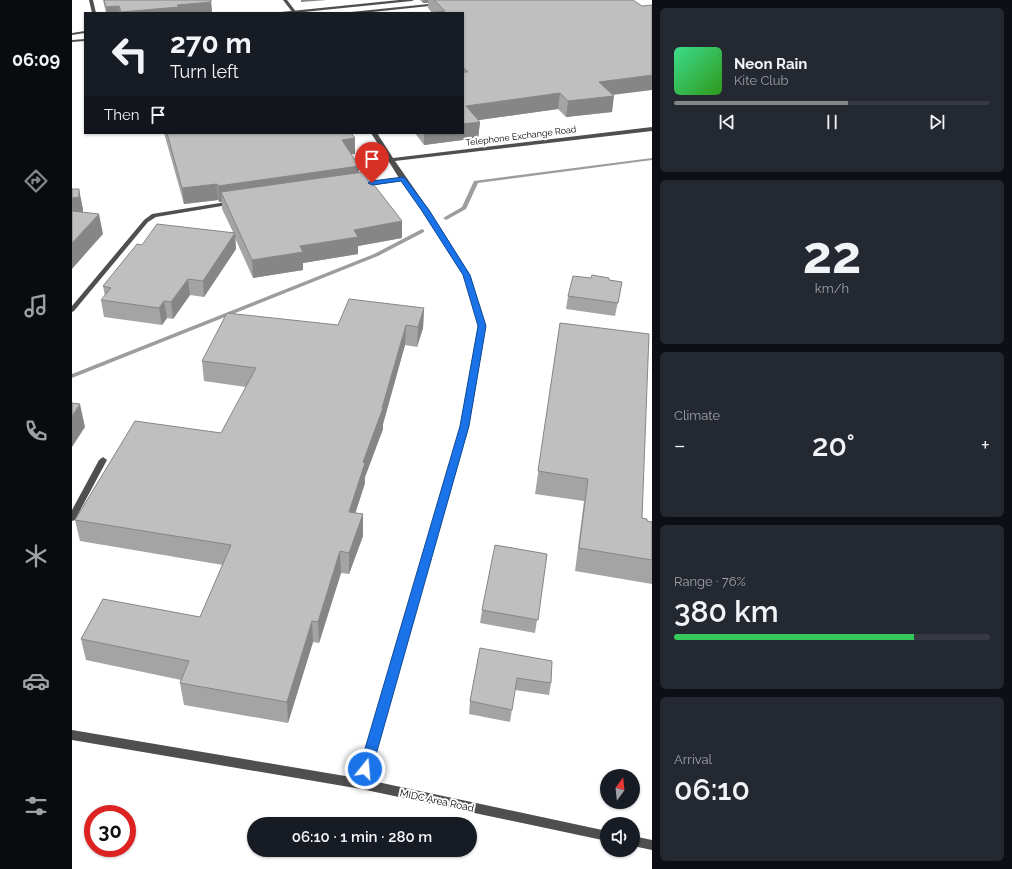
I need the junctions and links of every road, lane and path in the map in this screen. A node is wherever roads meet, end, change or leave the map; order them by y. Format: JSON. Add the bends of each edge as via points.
{"nodes":[{"id":1,"x":91,"y":0,"type":"edge"},
{"id":2,"x":285,"y":0,"type":"edge"},
{"id":3,"x":412,"y":0,"type":"edge"},
{"id":4,"x":391,"y":2,"type":"junction"},
{"id":5,"x":442,"y":4,"type":"edge"},
{"id":6,"x":397,"y":8,"type":"junction"},
{"id":7,"x":94,"y":12,"type":"edge"},
{"id":8,"x":294,"y":12,"type":"edge"},
{"id":9,"x":360,"y":12,"type":"edge"},
{"id":10,"x":84,"y":32,"type":"edge"},
{"id":11,"x":72,"y":34,"type":"edge"},
{"id":12,"x":84,"y":40,"type":"edge"},
{"id":13,"x":72,"y":41,"type":"edge"},
{"id":14,"x":652,"y":129,"type":"edge"},
{"id":15,"x":375,"y":134,"type":"edge"},
{"id":16,"x":392,"y":160,"type":"junction"},
{"id":17,"x":403,"y":179,"type":"junction"},
{"id":18,"x":356,"y":186,"type":"edge"},
{"id":19,"x":238,"y":202,"type":"edge"},
{"id":20,"x":72,"y":310,"type":"edge"},
{"id":21,"x":103,"y":460,"type":"dead end"},
{"id":22,"x":72,"y":518,"type":"edge"},
{"id":23,"x":72,"y":735,"type":"edge"},
{"id":24,"x":361,"y":784,"type":"junction"},
{"id":25,"x":600,"y":835,"type":"edge"},
{"id":26,"x":640,"y":842,"type":"edge"},
{"id":27,"x":652,"y":845,"type":"edge"}],
"edges":[{"from":1,"to":7,"type":"street"},
{"from":2,"to":8,"type":"street"},
{"from":3,"to":4,"type":"street"},
{"from":4,"to":6,"type":"street"},
{"from":4,"to":8,"type":"street"},
{"from":5,"to":6,"type":"street"},
{"from":6,"to":9,"type":"street"},
{"from":10,"to":11,"type":"street"},
{"from":12,"to":13,"type":"street"},
{"from":14,"to":16,"type":"street","name":"Telephone Exchange Road"},
{"from":15,"to":16,"type":"street"},
{"from":16,"to":17,"type":"street"},
{"from":17,"to":18,"type":"street"},
{"from":17,"to":24,"type":"street","via":[[467,275],[482,326],[465,426]]},
{"from":19,"to":20,"type":"street","via":[[154,215],[146,220]]},
{"from":21,"to":22,"type":"street"},
{"from":23,"to":24,"type":"street","name":"MIDC Area Road"},
{"from":24,"to":25,"type":"street","name":"MIDC Area Road"},
{"from":26,"to":27,"type":"street"}]}
